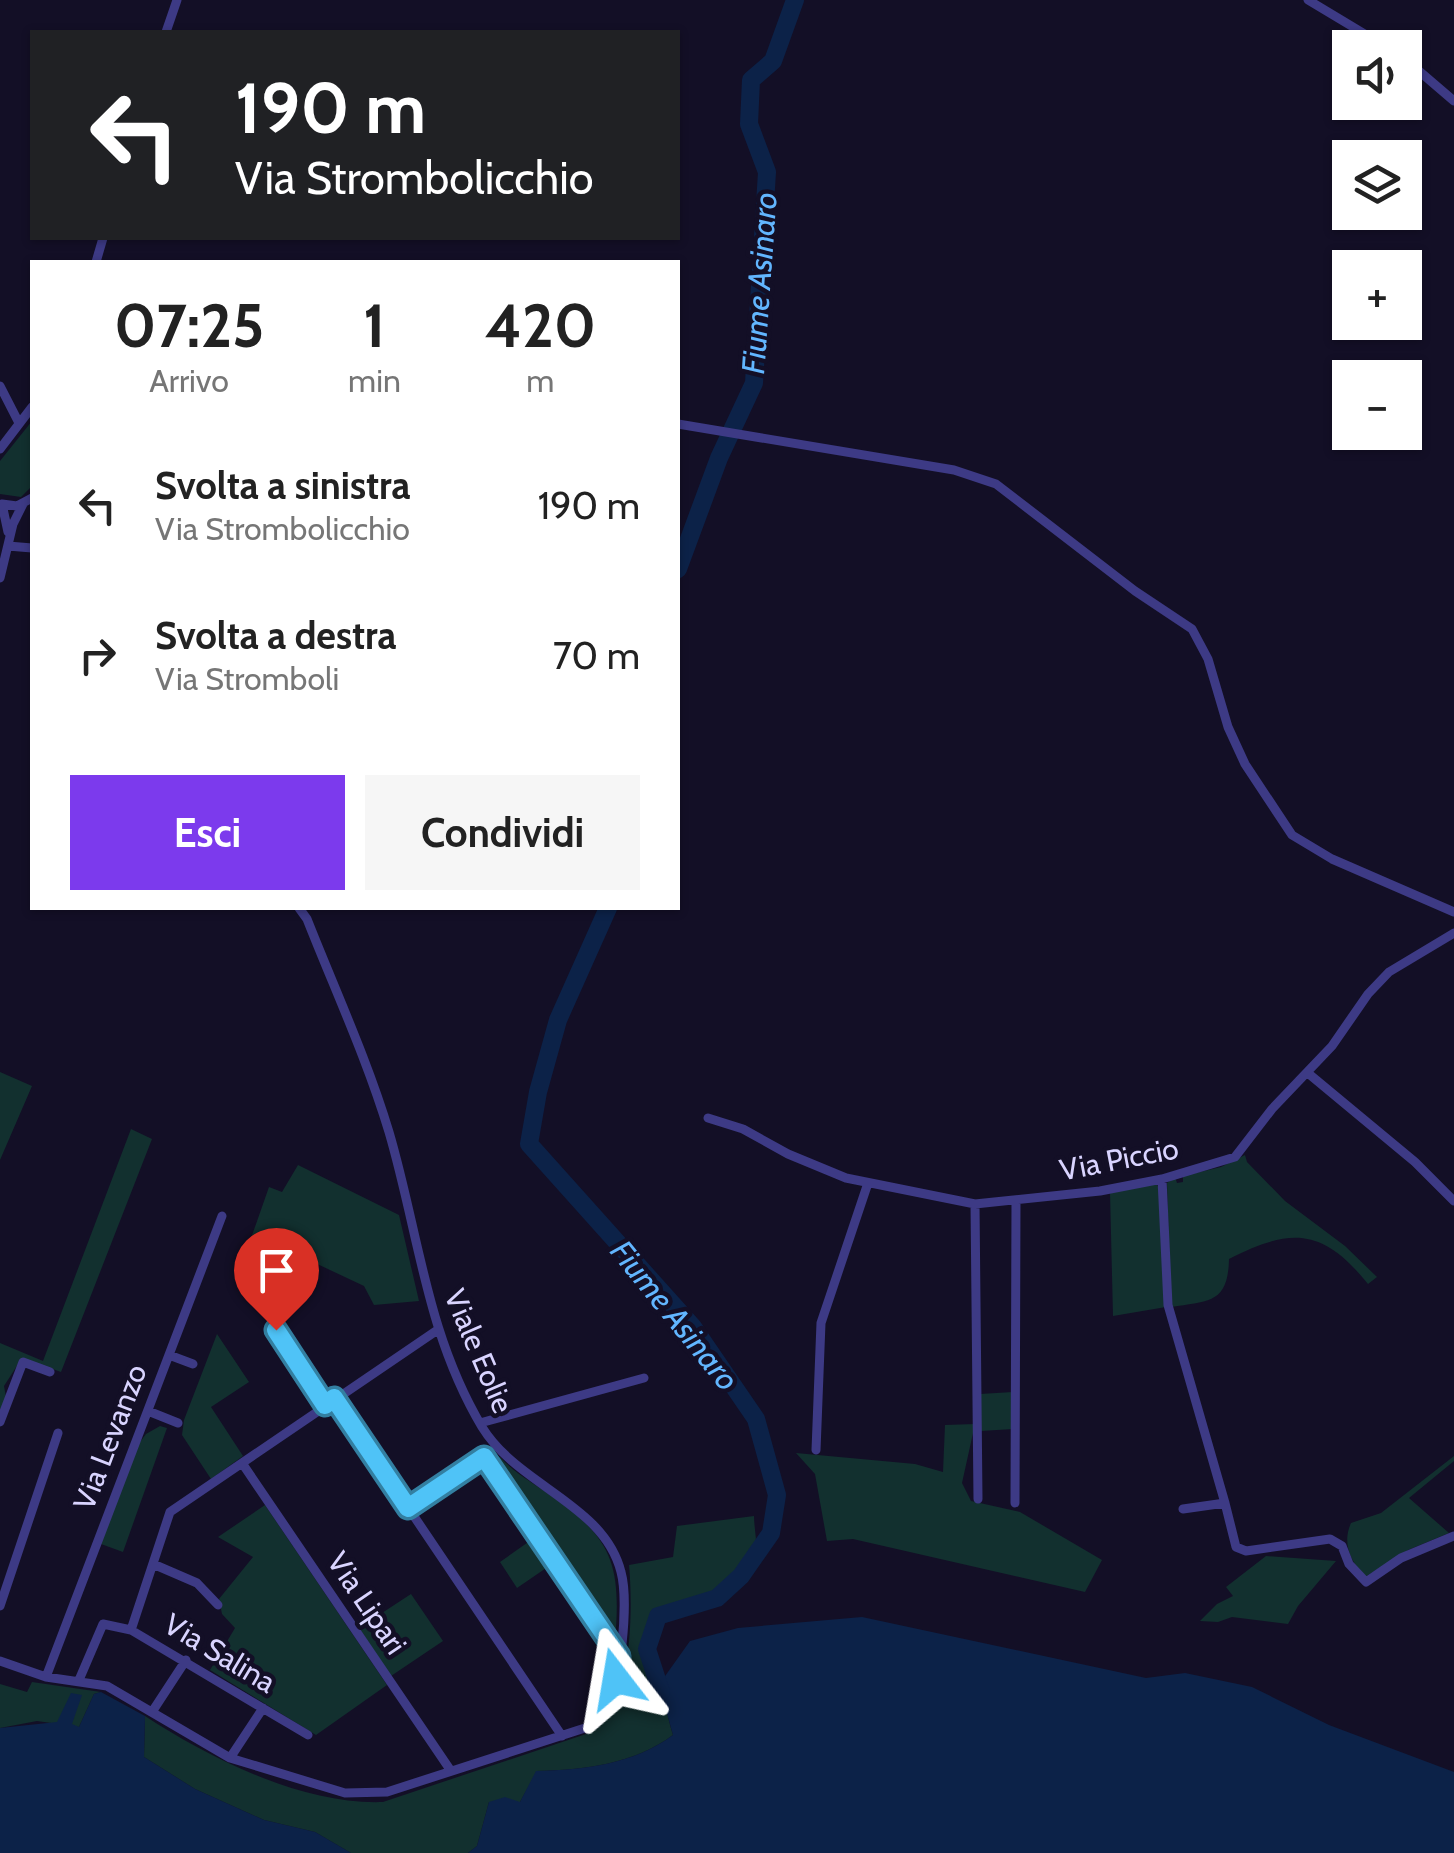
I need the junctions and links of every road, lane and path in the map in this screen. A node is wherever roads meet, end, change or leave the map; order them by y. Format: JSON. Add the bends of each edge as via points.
{"nodes":[{"id":1,"x":177,"y":0,"type":"edge"},
{"id":2,"x":1308,"y":0,"type":"edge"},
{"id":3,"x":167,"y":30,"type":"edge"},
{"id":4,"x":1358,"y":30,"type":"edge"},
{"id":5,"x":1422,"y":74,"type":"edge"},
{"id":6,"x":1454,"y":102,"type":"edge"},
{"id":7,"x":0,"y":386,"type":"edge"},
{"id":8,"x":11,"y":402,"type":"junction"},
{"id":9,"x":30,"y":406,"type":"edge"},
{"id":10,"x":30,"y":409,"type":"edge"},
{"id":11,"x":19,"y":424,"type":"junction"},
{"id":12,"x":680,"y":424,"type":"edge"},
{"id":13,"x":0,"y":448,"type":"edge"},
{"id":14,"x":28,"y":501,"type":"edge"},
{"id":15,"x":1,"y":503,"type":"edge"},
{"id":16,"x":8,"y":543,"type":"junction"},
{"id":17,"x":30,"y":548,"type":"edge"},
{"id":18,"x":0,"y":578,"type":"edge"},
{"id":19,"x":301,"y":910,"type":"edge"},
{"id":20,"x":1454,"y":912,"type":"edge"},
{"id":21,"x":1454,"y":933,"type":"edge"},
{"id":22,"x":1309,"y":1074,"type":"junction"},
{"id":23,"x":708,"y":1118,"type":"dead end"},
{"id":24,"x":1162,"y":1179,"type":"junction"},
{"id":25,"x":868,"y":1184,"type":"junction"},
{"id":26,"x":1454,"y":1201,"type":"edge"},
{"id":27,"x":1016,"y":1202,"type":"junction"},
{"id":28,"x":975,"y":1204,"type":"junction"},
{"id":29,"x":222,"y":1216,"type":"dead end"},
{"id":30,"x":296,"y":1269,"type":"dead end"},
{"id":31,"x":436,"y":1330,"type":"junction"},
{"id":32,"x":169,"y":1355,"type":"junction"},
{"id":33,"x":193,"y":1364,"type":"dead end"},
{"id":34,"x":50,"y":1372,"type":"dead end"},
{"id":35,"x":644,"y":1378,"type":"dead end"},
{"id":36,"x":330,"y":1402,"type":"junction"},
{"id":37,"x":148,"y":1411,"type":"junction"},
{"id":38,"x":0,"y":1422,"type":"edge"},
{"id":39,"x":178,"y":1422,"type":"dead end"},
{"id":40,"x":480,"y":1423,"type":"junction"},
{"id":41,"x":58,"y":1433,"type":"dead end"},
{"id":42,"x":496,"y":1448,"type":"junction"},
{"id":43,"x":816,"y":1450,"type":"dead end"},
{"id":44,"x":484,"y":1457,"type":"junction"},
{"id":45,"x":242,"y":1463,"type":"junction"},
{"id":46,"x":978,"y":1498,"type":"dead end"},
{"id":47,"x":1015,"y":1503,"type":"dead end"},
{"id":48,"x":1226,"y":1503,"type":"junction"},
{"id":49,"x":408,"y":1508,"type":"junction"},
{"id":50,"x":1183,"y":1509,"type":"dead end"},
{"id":51,"x":1454,"y":1536,"type":"edge"},
{"id":52,"x":153,"y":1564,"type":"junction"},
{"id":53,"x":218,"y":1605,"type":"dead end"},
{"id":54,"x":0,"y":1606,"type":"edge"},
{"id":55,"x":132,"y":1630,"type":"junction"},
{"id":56,"x":619,"y":1656,"type":"junction"},
{"id":57,"x":186,"y":1660,"type":"junction"},
{"id":58,"x":0,"y":1661,"type":"edge"},
{"id":59,"x":46,"y":1677,"type":"junction"},
{"id":60,"x":79,"y":1680,"type":"junction"},
{"id":61,"x":262,"y":1708,"type":"junction"},
{"id":62,"x":152,"y":1712,"type":"junction"},
{"id":63,"x":308,"y":1735,"type":"dead end"},
{"id":64,"x":562,"y":1736,"type":"junction"},
{"id":65,"x":230,"y":1758,"type":"junction"},
{"id":66,"x":451,"y":1771,"type":"junction"}],
"edges":[{"from":1,"to":3,"type":"street"},
{"from":2,"to":4,"type":"street"},
{"from":5,"to":6,"type":"street"},
{"from":7,"to":8,"type":"street"},
{"from":8,"to":9,"type":"street"},
{"from":8,"to":11,"type":"street"},
{"from":10,"to":11,"type":"street"},
{"from":11,"to":13,"type":"street"},
{"from":12,"to":20,"type":"street","via":[[954,470],[996,484],[1192,629],[1245,764],[1292,835]]},
{"from":14,"to":15,"type":"street"},
{"from":14,"to":16,"type":"street"},
{"from":15,"to":16,"type":"street"},
{"from":16,"to":17,"type":"street"},
{"from":16,"to":18,"type":"street"},
{"from":19,"to":31,"type":"street","name":"Viale Eolie","via":[[389,1134]]},
{"from":21,"to":22,"type":"street","name":"Via Piccio","via":[[1388,972]]},
{"from":22,"to":24,"type":"street","name":"Via Piccio","via":[[1235,1157]]},
{"from":22,"to":26,"type":"street"},
{"from":23,"to":25,"type":"street","name":"Via Piccio"},
{"from":24,"to":27,"type":"street","name":"Via Piccio"},
{"from":24,"to":48,"type":"street","via":[[1168,1305]]},
{"from":25,"to":28,"type":"street","name":"Via Piccio"},
{"from":25,"to":43,"type":"street","via":[[822,1323]]},
{"from":27,"to":28,"type":"street","name":"Via Piccio"},
{"from":27,"to":47,"type":"street"},
{"from":28,"to":46,"type":"street"},
{"from":29,"to":32,"type":"street","name":"Via Levanzo"},
{"from":30,"to":36,"type":"street","via":[[276,1330]]},
{"from":31,"to":36,"type":"street"},
{"from":31,"to":40,"type":"street","name":"Viale Eolie"},
{"from":32,"to":33,"type":"street"},
{"from":32,"to":37,"type":"street","name":"Via Levanzo"},
{"from":34,"to":38,"type":"street","via":[[23,1362]]},
{"from":35,"to":40,"type":"street"},
{"from":36,"to":45,"type":"street"},
{"from":36,"to":49,"type":"street"},
{"from":37,"to":39,"type":"street"},
{"from":37,"to":59,"type":"street","name":"Via Levanzo"},
{"from":40,"to":42,"type":"street","name":"Viale Eolie"},
{"from":41,"to":54,"type":"street"},
{"from":42,"to":44,"type":"street"},
{"from":42,"to":56,"type":"street","name":"Viale Eolie","via":[[587,1517],[608,1544],[623,1580]]},
{"from":44,"to":49,"type":"street"},
{"from":44,"to":56,"type":"street"},
{"from":45,"to":52,"type":"street","via":[[170,1512]]},
{"from":45,"to":66,"type":"street","name":"Via Lipari"},
{"from":48,"to":50,"type":"street"},
{"from":48,"to":51,"type":"street","via":[[1236,1547],[1330,1539],[1366,1582],[1401,1558]]},
{"from":49,"to":64,"type":"street"},
{"from":52,"to":53,"type":"street","via":[[196,1583]]},
{"from":52,"to":55,"type":"street"},
{"from":55,"to":57,"type":"street","name":"Via Salina"},
{"from":55,"to":60,"type":"street","name":"Via Salina","via":[[103,1624]]},
{"from":56,"to":64,"type":"street","name":"Viale Eolie","via":[[605,1714]]},
{"from":57,"to":61,"type":"street","name":"Via Salina"},
{"from":57,"to":62,"type":"street"},
{"from":58,"to":59,"type":"street","name":"Viale Eolie"},
{"from":59,"to":60,"type":"street","name":"Viale Eolie"},
{"from":60,"to":62,"type":"street","name":"Viale Eolie","via":[[107,1686]]},
{"from":61,"to":63,"type":"street","name":"Via Salina"},
{"from":61,"to":65,"type":"street"},
{"from":62,"to":65,"type":"street","name":"Viale Eolie"},
{"from":64,"to":66,"type":"street","name":"Viale Eolie"},
{"from":65,"to":66,"type":"street","name":"Viale Eolie","via":[[359,1794]]}]}
